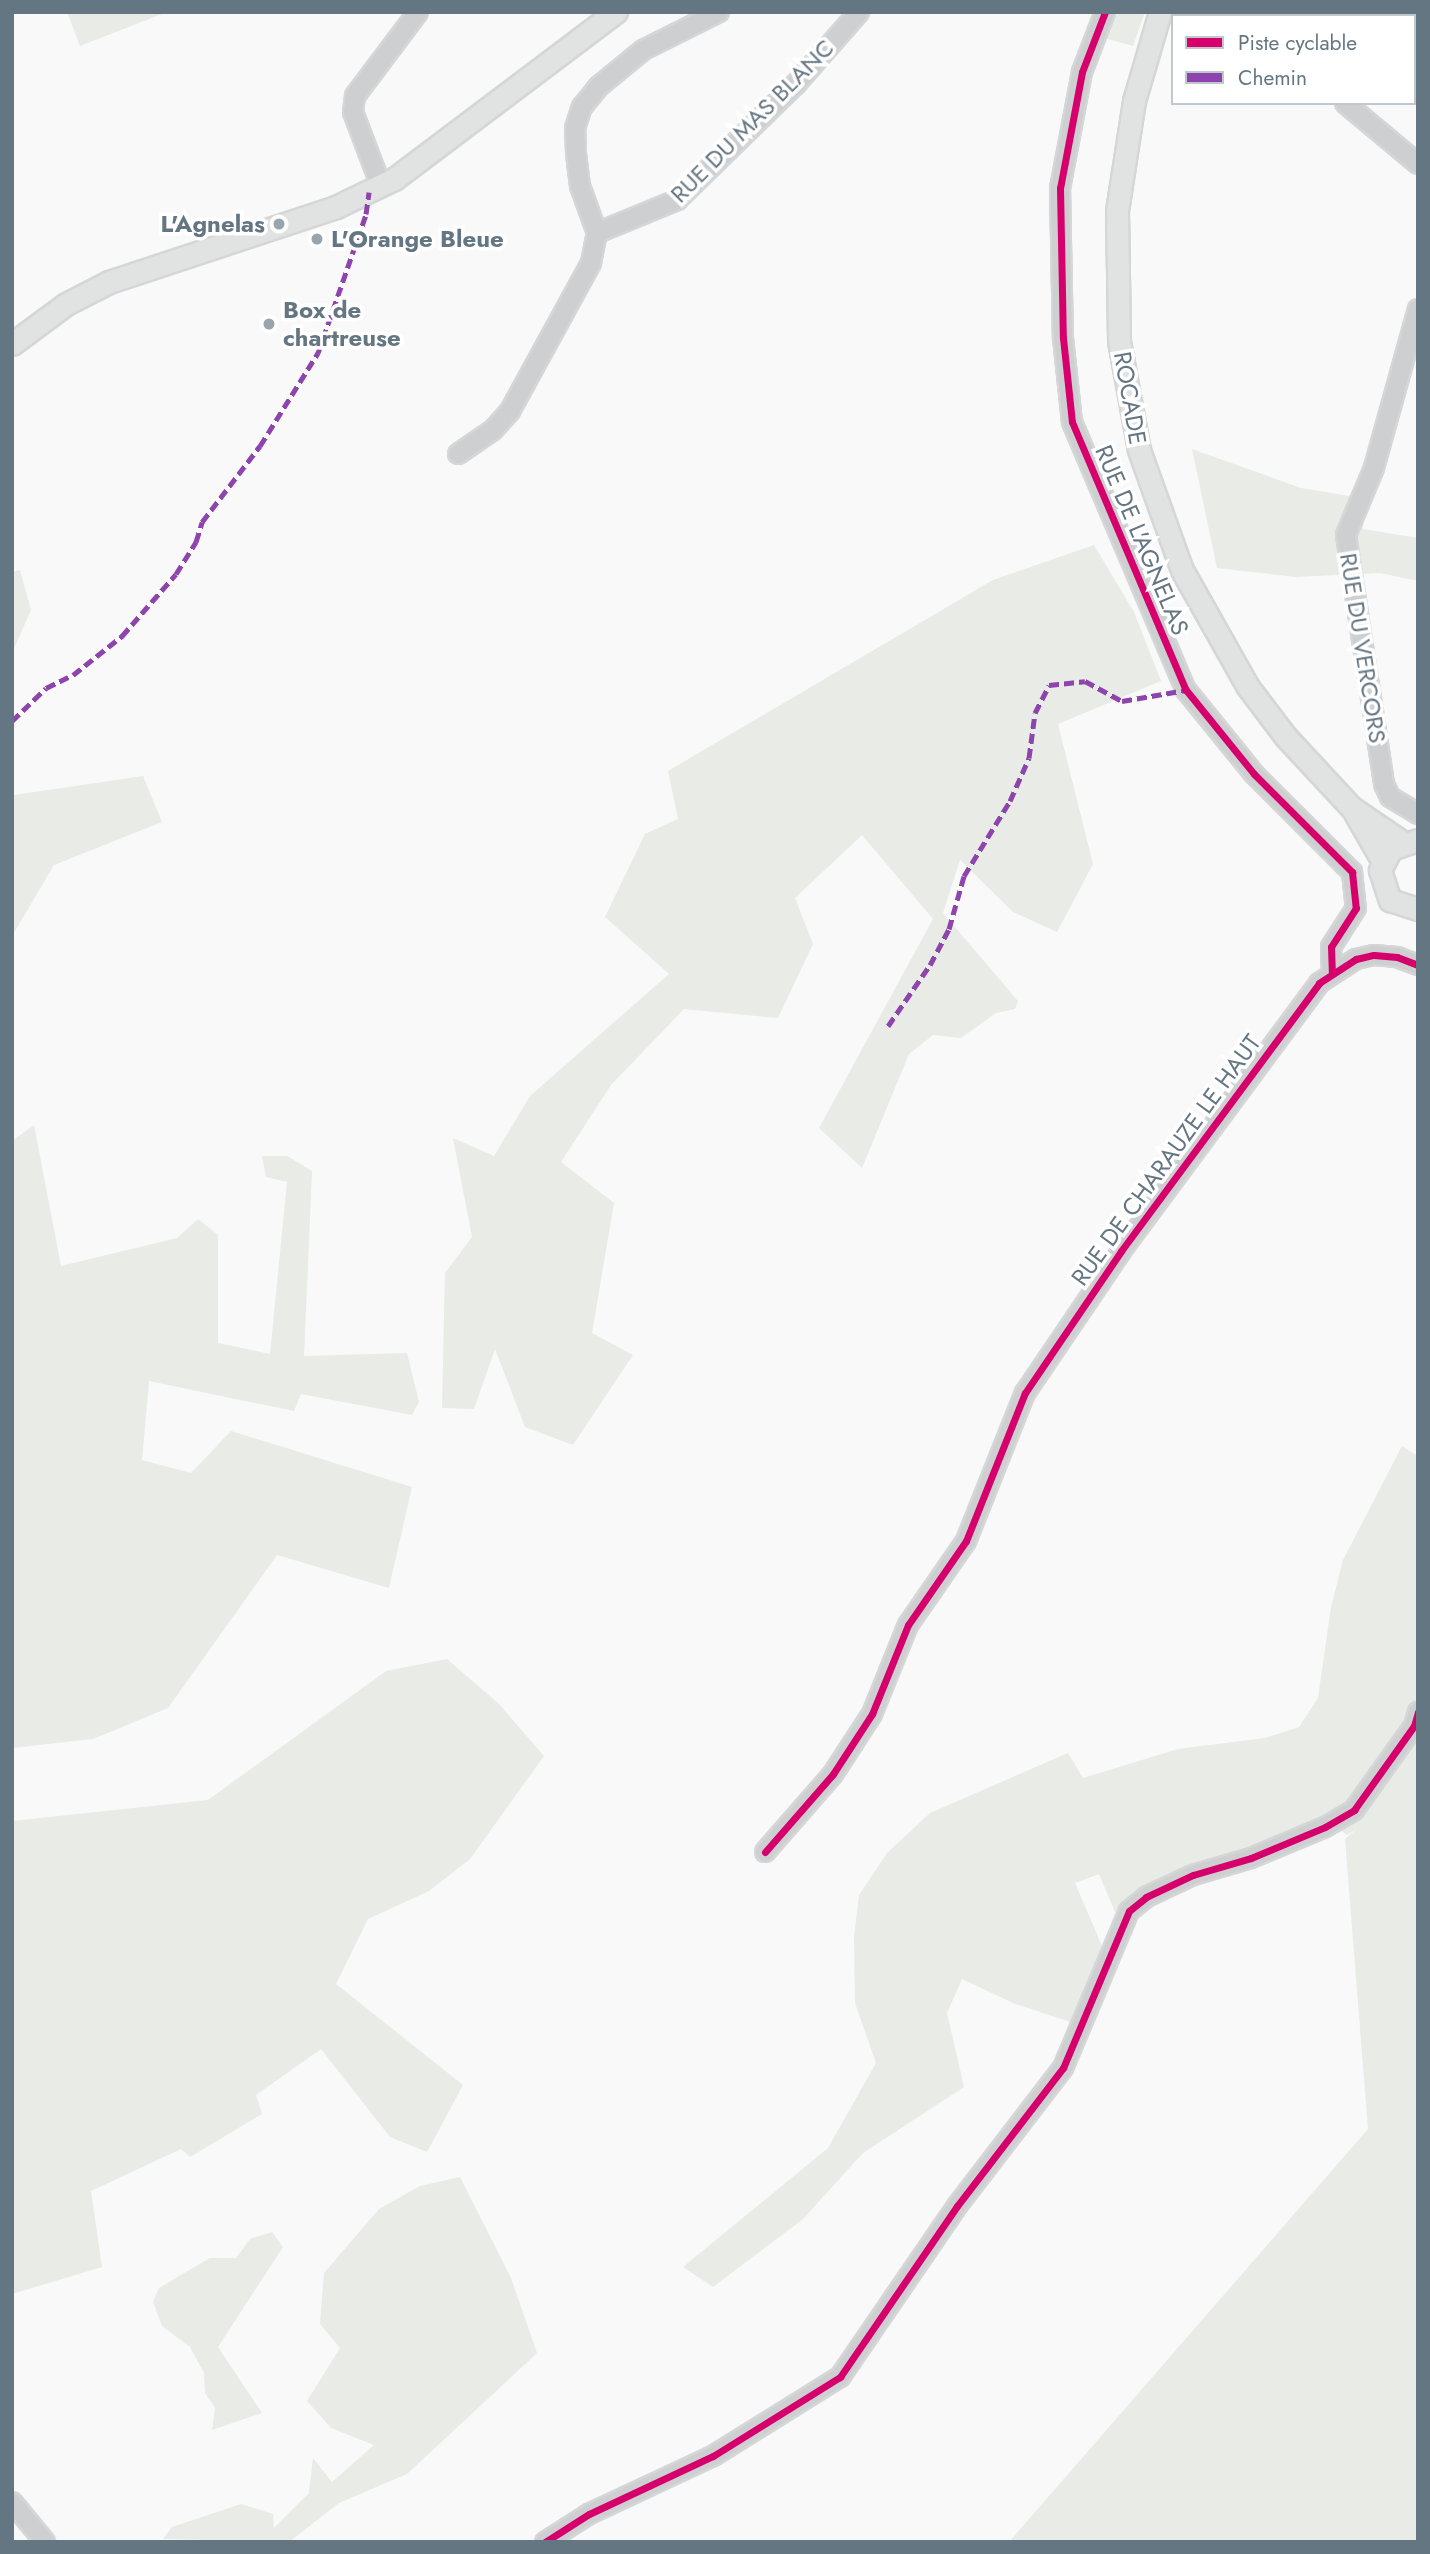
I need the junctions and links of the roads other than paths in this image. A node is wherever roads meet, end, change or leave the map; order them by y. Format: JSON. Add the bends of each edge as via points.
{"nodes":[{"id":1,"x":418,"y":12,"type":"edge"},
{"id":2,"x":616,"y":12,"type":"edge"},
{"id":3,"x":719,"y":12,"type":"edge"},
{"id":4,"x":859,"y":12,"type":"edge"},
{"id":5,"x":1105,"y":12,"type":"edge"},
{"id":6,"x":1160,"y":12,"type":"edge"},
{"id":7,"x":1347,"y":105,"type":"edge"},
{"id":8,"x":1418,"y":164,"type":"edge"},
{"id":9,"x":381,"y":186,"type":"junction"},
{"id":10,"x":597,"y":233,"type":"junction"},
{"id":11,"x":1418,"y":309,"type":"edge"},
{"id":12,"x":12,"y":344,"type":"edge"},
{"id":13,"x":458,"y":454,"type":"dead end"},
{"id":14,"x":1352,"y":808,"type":"junction"},
{"id":15,"x":1418,"y":814,"type":"edge"},
{"id":16,"x":1410,"y":841,"type":"edge"},
{"id":17,"x":1382,"y":860,"type":"junction"},
{"id":18,"x":1418,"y":909,"type":"edge"},
{"id":19,"x":1418,"y":965,"type":"edge"},
{"id":20,"x":1332,"y":972,"type":"junction"},
{"id":21,"x":1418,"y":1712,"type":"edge"},
{"id":22,"x":765,"y":1852,"type":"dead end"},
{"id":23,"x":12,"y":2502,"type":"edge"},
{"id":24,"x":45,"y":2542,"type":"edge"},
{"id":25,"x":545,"y":2542,"type":"edge"}],
"edges":[{"from":1,"to":9,"type":"street","via":[[355,96],[353,112]]},
{"from":2,"to":9,"type":"main road"},
{"from":3,"to":10,"type":"street","via":[[643,50],[598,87],[582,107],[576,128],[580,186]]},
{"from":4,"to":10,"type":"street","name":"RUE DU MAS BLANC","via":[[796,84],[677,201]]},
{"from":5,"to":20,"type":"street","name":"RUE DE L'AGNELAS","via":[[1083,72],[1060,188],[1063,338],[1072,422],[1186,690],[1254,774],[1353,872],[1356,908],[1331,947]]},
{"from":6,"to":14,"type":"main road","name":"ROCADE","via":[[1134,101],[1117,211],[1119,341],[1139,450],[1165,532],[1222,648],[1285,736]]},
{"from":7,"to":8,"type":"street"},
{"from":9,"to":12,"type":"main road","via":[[337,207],[109,282],[66,304]]},
{"from":10,"to":13,"type":"street","via":[[591,263],[510,411],[493,430]]},
{"from":11,"to":15,"type":"street","name":"RUE DU VERCORS","via":[[1374,468],[1346,535],[1384,784],[1390,797]]},
{"from":14,"to":16,"type":"main road","name":"ROCADE"},
{"from":14,"to":17,"type":"main road","name":"ROCADE"},
{"from":16,"to":17,"type":"main road"},
{"from":17,"to":18,"type":"main road","via":[[1383,891],[1399,906]]},
{"from":19,"to":20,"type":"street","name":"RUE DE CHARAUZE LE HAUT","via":[[1374,955]]},
{"from":20,"to":22,"type":"street","name":"RUE DE CHARAUZE LE HAUT","via":[[1319,983],[1121,1251],[1025,1393],[966,1541],[908,1625],[872,1714],[833,1774]]},
{"from":21,"to":25,"type":"street","via":[[1414,1727],[1354,1810],[1325,1828],[1251,1858],[1193,1875],[1146,1897],[1129,1911],[1063,2068],[957,2206],[840,2377],[713,2456],[589,2514]]},
{"from":23,"to":24,"type":"street"}]}
